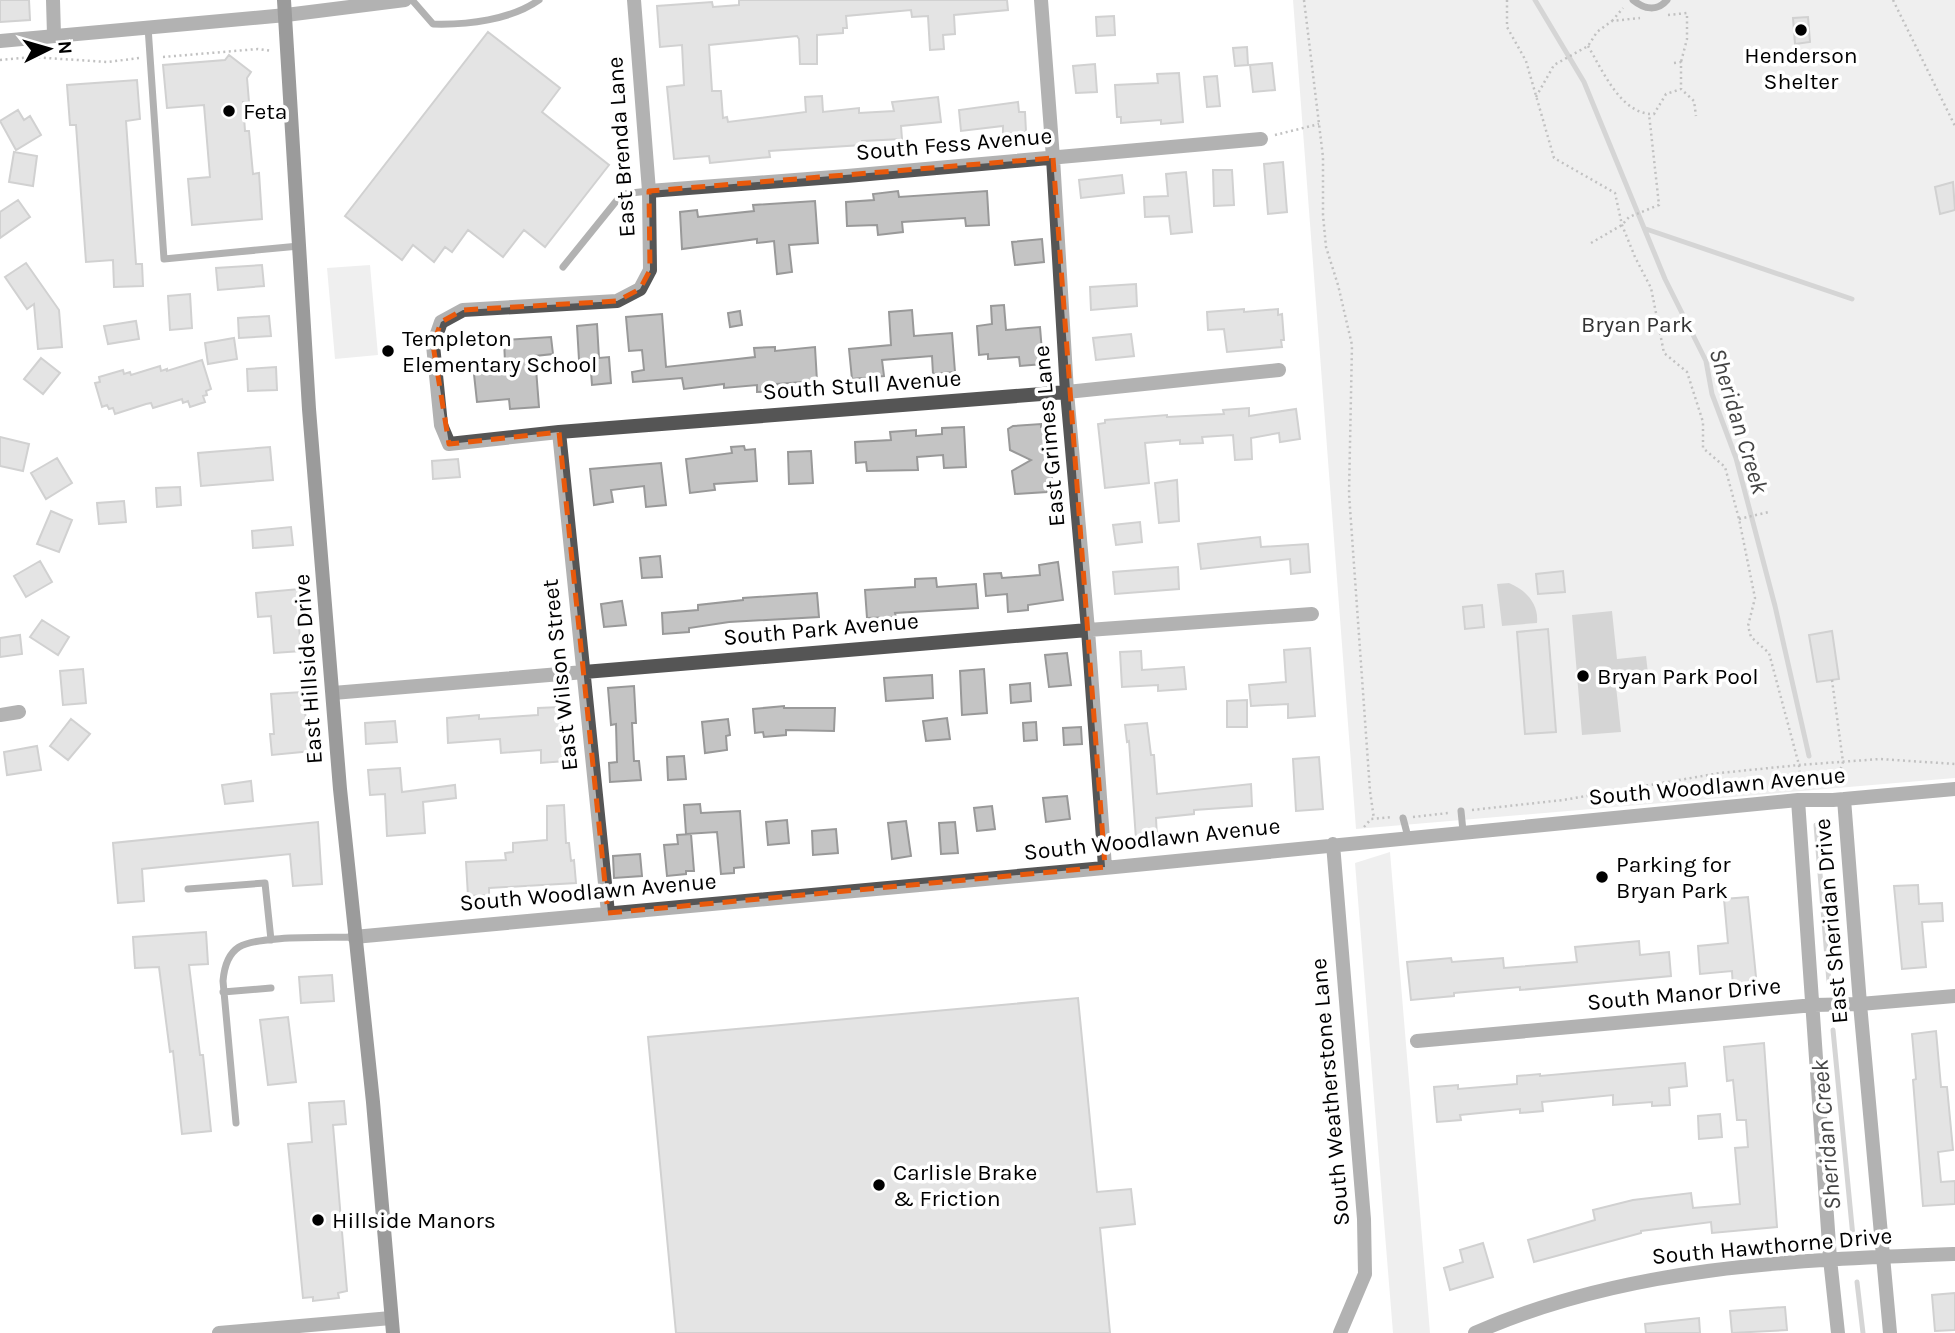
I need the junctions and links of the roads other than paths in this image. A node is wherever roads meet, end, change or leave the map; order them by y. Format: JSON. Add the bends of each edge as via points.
{"nodes":[{"id":1,"x":53,"y":0,"type":"edge"},
{"id":2,"x":284,"y":0,"type":"edge"},
{"id":3,"x":405,"y":0,"type":"edge"},
{"id":4,"x":412,"y":0,"type":"edge"},
{"id":5,"x":539,"y":0,"type":"edge"},
{"id":6,"x":634,"y":0,"type":"edge"},
{"id":7,"x":1041,"y":0,"type":"edge"},
{"id":8,"x":1633,"y":0,"type":"edge"},
{"id":9,"x":1667,"y":0,"type":"edge"},
{"id":10,"x":286,"y":15,"type":"junction"},
{"id":11,"x":148,"y":27,"type":"junction"},
{"id":12,"x":54,"y":35,"type":"junction"},
{"id":13,"x":0,"y":41,"type":"edge"},
{"id":14,"x":1262,"y":139,"type":"road end"},
{"id":15,"x":1053,"y":158,"type":"junction"},
{"id":16,"x":649,"y":191,"type":"junction"},
{"id":17,"x":300,"y":246,"type":"junction"},
{"id":18,"x":563,"y":267,"type":"dead end"},
{"id":19,"x":1279,"y":370,"type":"dead end"},
{"id":20,"x":1067,"y":392,"type":"junction"},
{"id":21,"x":559,"y":432,"type":"junction"},
{"id":22,"x":449,"y":444,"type":"joint"},
{"id":23,"x":1312,"y":614,"type":"dead end"},
{"id":24,"x":1088,"y":630,"type":"junction"},
{"id":25,"x":582,"y":671,"type":"junction"},
{"id":26,"x":333,"y":693,"type":"junction"},
{"id":27,"x":19,"y":712,"type":"dead end"},
{"id":28,"x":0,"y":715,"type":"edge"},
{"id":29,"x":1955,"y":789,"type":"edge"},
{"id":30,"x":1838,"y":799,"type":"junction"},
{"id":31,"x":1798,"y":800,"type":"junction"},
{"id":32,"x":1461,"y":811,"type":"road end"},
{"id":33,"x":1402,"y":818,"type":"road end"},
{"id":34,"x":1463,"y":831,"type":"junction"},
{"id":35,"x":1408,"y":837,"type":"junction"},
{"id":36,"x":1333,"y":844,"type":"junction"},
{"id":37,"x":1105,"y":867,"type":"junction"},
{"id":38,"x":188,"y":889,"type":"dead end"},
{"id":39,"x":608,"y":914,"type":"junction"},
{"id":40,"x":354,"y":937,"type":"junction"},
{"id":41,"x":271,"y":940,"type":"junction"},
{"id":42,"x":271,"y":988,"type":"dead end"},
{"id":43,"x":223,"y":992,"type":"junction"},
{"id":44,"x":1955,"y":996,"type":"edge"},
{"id":45,"x":1860,"y":1004,"type":"junction"},
{"id":46,"x":1814,"y":1005,"type":"junction"},
{"id":47,"x":1417,"y":1041,"type":"dead end"},
{"id":48,"x":236,"y":1123,"type":"dead end"},
{"id":49,"x":1955,"y":1254,"type":"edge"},
{"id":50,"x":1883,"y":1257,"type":"junction"},
{"id":51,"x":1830,"y":1259,"type":"junction"},
{"id":52,"x":392,"y":1325,"type":"edge"},
{"id":53,"x":219,"y":1333,"type":"edge"},
{"id":54,"x":1340,"y":1333,"type":"edge"},
{"id":55,"x":1475,"y":1333,"type":"edge"},
{"id":56,"x":1838,"y":1333,"type":"edge"},
{"id":57,"x":1890,"y":1333,"type":"edge"}],
"edges":[{"from":1,"to":12,"type":"street"},
{"from":2,"to":10,"type":"main road","name":"East Hillside Drive"},
{"from":3,"to":10,"type":"street"},
{"from":4,"to":5,"type":"lane","via":[[433,24],[486,20]]},
{"from":6,"to":16,"type":"street","name":"East Brenda Lane"},
{"from":7,"to":15,"type":"street","name":"East Grimes Lane"},
{"from":8,"to":9,"type":"lane","via":[[1643,8],[1656,8]]},
{"from":10,"to":11,"type":"street"},
{"from":10,"to":17,"type":"main road","name":"East Hillside Drive"},
{"from":11,"to":12,"type":"street"},
{"from":11,"to":17,"type":"lane","via":[[164,259]]},
{"from":12,"to":13,"type":"street"},
{"from":14,"to":15,"type":"street","name":"South Fess Avenue"},
{"from":15,"to":16,"type":"street","name":"South Fess Avenue"},
{"from":15,"to":20,"type":"street","name":"East Grimes Lane"},
{"from":16,"to":18,"type":"lane","via":[[622,194]]},
{"from":16,"to":22,"type":"street","name":"East Brenda Lane","via":[[650,270],[640,289],[617,300],[463,310],[441,322],[433,345],[441,425]]},
{"from":17,"to":26,"type":"main road","name":"East Hillside Drive"},
{"from":19,"to":20,"type":"street","name":"South Stull Avenue"},
{"from":20,"to":21,"type":"street","name":"South Stull Avenue"},
{"from":20,"to":24,"type":"street","name":"East Grimes Lane"},
{"from":21,"to":22,"type":"street","name":"South Stull Avenue"},
{"from":21,"to":25,"type":"street","name":"East Wilson Street"},
{"from":23,"to":24,"type":"street","name":"South Park Avenue"},
{"from":24,"to":25,"type":"street","name":"South Park Avenue"},
{"from":24,"to":37,"type":"street","name":"East Grimes Lane"},
{"from":25,"to":26,"type":"street","name":"South Park Avenue"},
{"from":25,"to":39,"type":"street","name":"East Wilson Street"},
{"from":26,"to":40,"type":"main road","name":"East Hillside Drive"},
{"from":27,"to":28,"type":"street"},
{"from":29,"to":30,"type":"street","name":"South Woodlawn Avenue"},
{"from":30,"to":31,"type":"street","name":"South Woodlawn Avenue"},
{"from":30,"to":45,"type":"street","name":"East Sheridan Drive"},
{"from":31,"to":34,"type":"street","name":"South Woodlawn Avenue"},
{"from":31,"to":46,"type":"street"},
{"from":32,"to":34,"type":"lane"},
{"from":33,"to":35,"type":"lane"},
{"from":34,"to":35,"type":"street","name":"South Woodlawn Avenue"},
{"from":35,"to":36,"type":"street","name":"South Woodlawn Avenue"},
{"from":36,"to":37,"type":"street","name":"South Woodlawn Avenue"},
{"from":36,"to":54,"type":"street","name":"South Weatherstone Lane","via":[[1365,1260],[1365,1274]]},
{"from":37,"to":39,"type":"street","name":"South Woodlawn Avenue"},
{"from":38,"to":41,"type":"lane","via":[[265,883]]},
{"from":39,"to":40,"type":"street","name":"South Woodlawn Avenue"},
{"from":40,"to":41,"type":"lane"},
{"from":40,"to":52,"type":"main road","name":"East Hillside Drive"},
{"from":41,"to":43,"type":"lane","via":[[238,947],[223,972]]},
{"from":42,"to":43,"type":"lane"},
{"from":43,"to":48,"type":"lane"},
{"from":44,"to":45,"type":"street","name":"South Manor Drive"},
{"from":45,"to":46,"type":"street","name":"South Manor Drive"},
{"from":45,"to":50,"type":"street","name":"East Sheridan Drive"},
{"from":46,"to":47,"type":"street","name":"South Manor Drive"},
{"from":46,"to":51,"type":"street"},
{"from":49,"to":50,"type":"street","name":"South Hawthorne Drive"},
{"from":50,"to":51,"type":"street","name":"South Hawthorne Drive"},
{"from":50,"to":57,"type":"street","name":"East Sheridan Drive"},
{"from":51,"to":55,"type":"street","name":"South Hawthorne Drive","via":[[1672,1275],[1512,1317]]},
{"from":51,"to":56,"type":"street"},
{"from":52,"to":53,"type":"street"}]}
